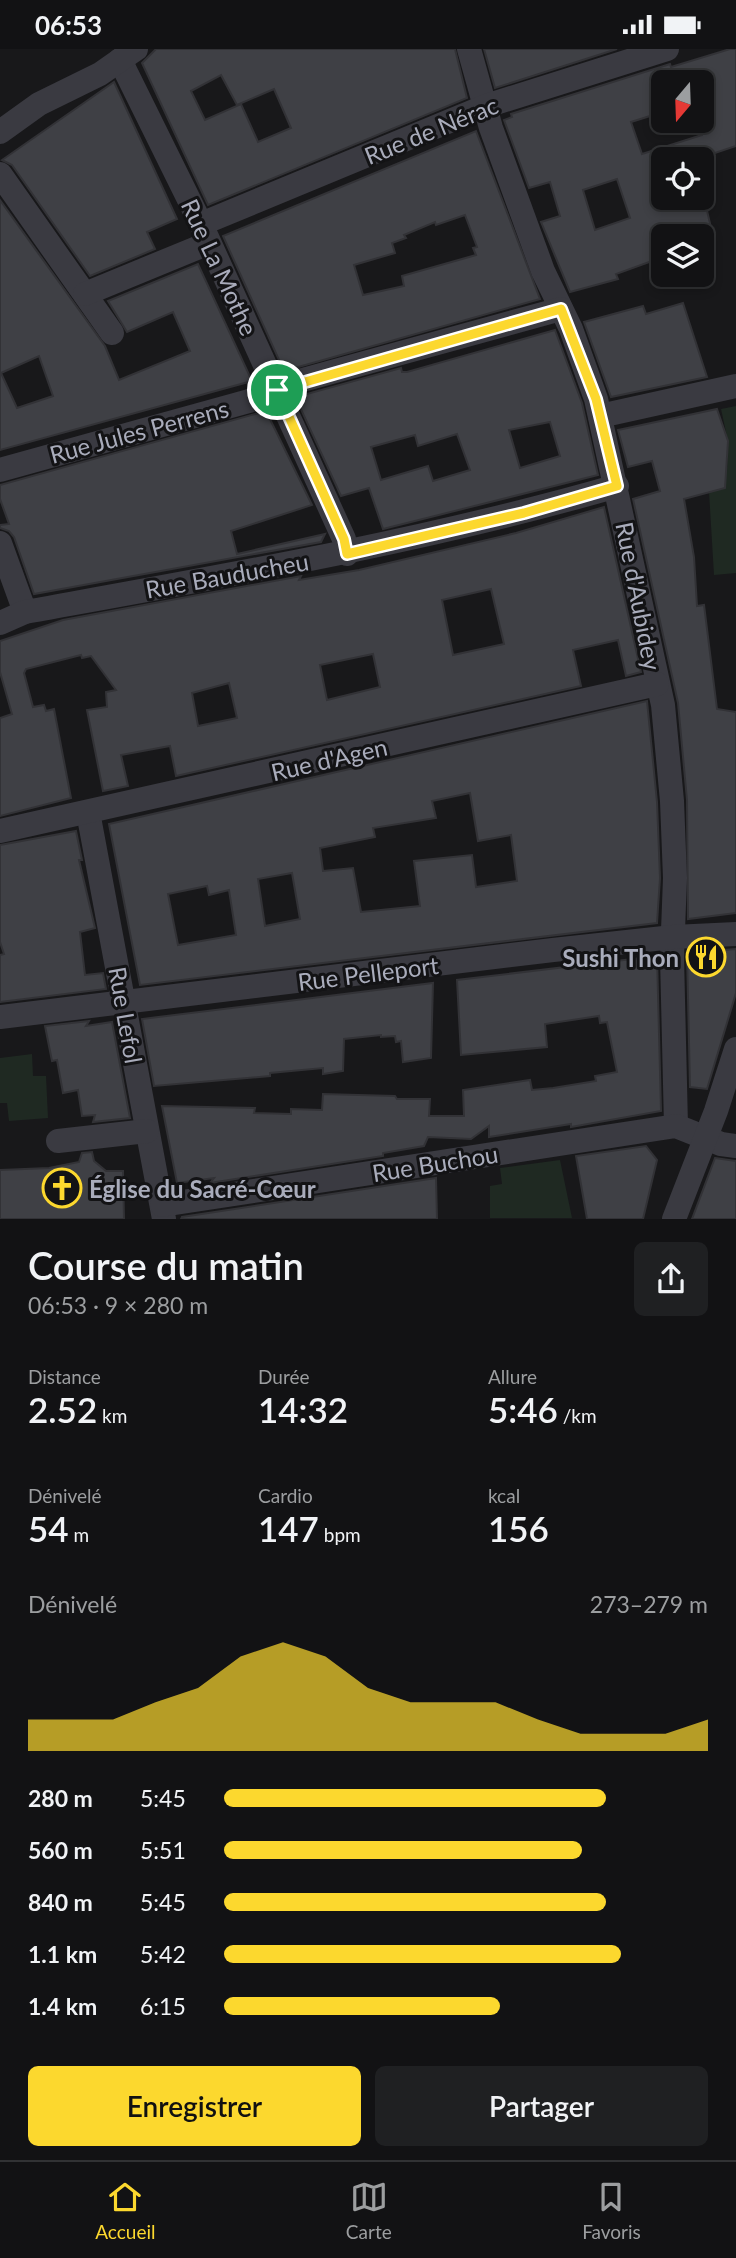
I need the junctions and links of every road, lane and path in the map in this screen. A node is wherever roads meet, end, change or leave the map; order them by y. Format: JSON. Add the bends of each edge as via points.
{"nodes":[{"id":1,"x":469,"y":49,"type":"edge"},
{"id":2,"x":667,"y":49,"type":"edge"},
{"id":3,"x":128,"y":55,"type":"edge"},
{"id":4,"x":486,"y":106,"type":"junction"},
{"id":5,"x":0,"y":132,"type":"edge"},
{"id":6,"x":0,"y":174,"type":"edge"},
{"id":7,"x":205,"y":234,"type":"junction"},
{"id":8,"x":86,"y":294,"type":"junction"},
{"id":9,"x":561,"y":309,"type":"junction"},
{"id":10,"x":113,"y":333,"type":"dead end"},
{"id":11,"x":736,"y":386,"type":"edge"},
{"id":12,"x":277,"y":390,"type":"junction"},
{"id":13,"x":600,"y":416,"type":"junction"},
{"id":14,"x":0,"y":470,"type":"edge"},
{"id":15,"x":617,"y":486,"type":"junction"},
{"id":16,"x":0,"y":543,"type":"edge"},
{"id":17,"x":347,"y":554,"type":"junction"},
{"id":18,"x":25,"y":612,"type":"junction"},
{"id":19,"x":0,"y":623,"type":"edge"},
{"id":20,"x":657,"y":684,"type":"junction"},
{"id":21,"x":88,"y":812,"type":"junction"},
{"id":22,"x":0,"y":831,"type":"edge"},
{"id":23,"x":736,"y":934,"type":"edge"},
{"id":24,"x":673,"y":937,"type":"junction"},
{"id":25,"x":123,"y":1003,"type":"junction"},
{"id":26,"x":0,"y":1017,"type":"edge"},
{"id":27,"x":736,"y":1049,"type":"edge"},
{"id":28,"x":676,"y":1126,"type":"junction"},
{"id":29,"x":147,"y":1131,"type":"junction"},
{"id":30,"x":705,"y":1138,"type":"junction"},
{"id":31,"x":58,"y":1141,"type":"dead end"},
{"id":32,"x":736,"y":1146,"type":"edge"},
{"id":33,"x":163,"y":1212,"type":"edge"},
{"id":34,"x":674,"y":1219,"type":"edge"}],
"edges":[{"from":1,"to":4,"type":"street","name":"Rue d'Aubidey"},
{"from":2,"to":4,"type":"street","name":"Rue de Nérac"},
{"from":3,"to":5,"type":"street","via":[[38,104]]},
{"from":3,"to":7,"type":"street","name":"Rue La Mothe"},
{"from":4,"to":7,"type":"street","name":"Rue de Nérac"},
{"from":4,"to":9,"type":"street","name":"Rue d'Aubidey","via":[[539,260]]},
{"from":6,"to":8,"type":"street"},
{"from":7,"to":8,"type":"street","name":"Rue de Nérac"},
{"from":7,"to":12,"type":"street","name":"Rue La Mothe"},
{"from":8,"to":10,"type":"street"},
{"from":9,"to":12,"type":"street","name":"Rue Jules Perrens"},
{"from":9,"to":13,"type":"street","name":"Rue d'Aubidey"},
{"from":11,"to":13,"type":"street"},
{"from":12,"to":14,"type":"street","name":"Rue Jules Perrens"},
{"from":12,"to":17,"type":"street","name":"Rue La Mothe"},
{"from":13,"to":15,"type":"street","name":"Rue d'Aubidey"},
{"from":15,"to":17,"type":"street","name":"Rue Bauducheu"},
{"from":15,"to":20,"type":"street","name":"Rue d'Aubidey"},
{"from":16,"to":18,"type":"street"},
{"from":17,"to":18,"type":"street","name":"Rue Bauducheu"},
{"from":18,"to":19,"type":"street","name":"Rue Bauducheu"},
{"from":20,"to":21,"type":"street","name":"Rue d'Agen"},
{"from":20,"to":24,"type":"street","name":"Rue d'Aubidey","via":[[672,801]]},
{"from":21,"to":22,"type":"street","name":"Rue d'Agen"},
{"from":21,"to":25,"type":"street","name":"Rue Lefol"},
{"from":23,"to":24,"type":"street","name":"Rue Pelleport"},
{"from":24,"to":25,"type":"street","name":"Rue Pelleport"},
{"from":24,"to":28,"type":"street","name":"Rue d'Aubidey"},
{"from":25,"to":26,"type":"street","name":"Rue Pelleport"},
{"from":25,"to":29,"type":"street","name":"Rue Lefol"},
{"from":27,"to":30,"type":"street"},
{"from":28,"to":30,"type":"street"},
{"from":28,"to":33,"type":"street","name":"Rue Buchou"},
{"from":29,"to":31,"type":"street"},
{"from":29,"to":33,"type":"street","name":"Rue Lefol"},
{"from":30,"to":32,"type":"street"},
{"from":30,"to":34,"type":"street"}]}
